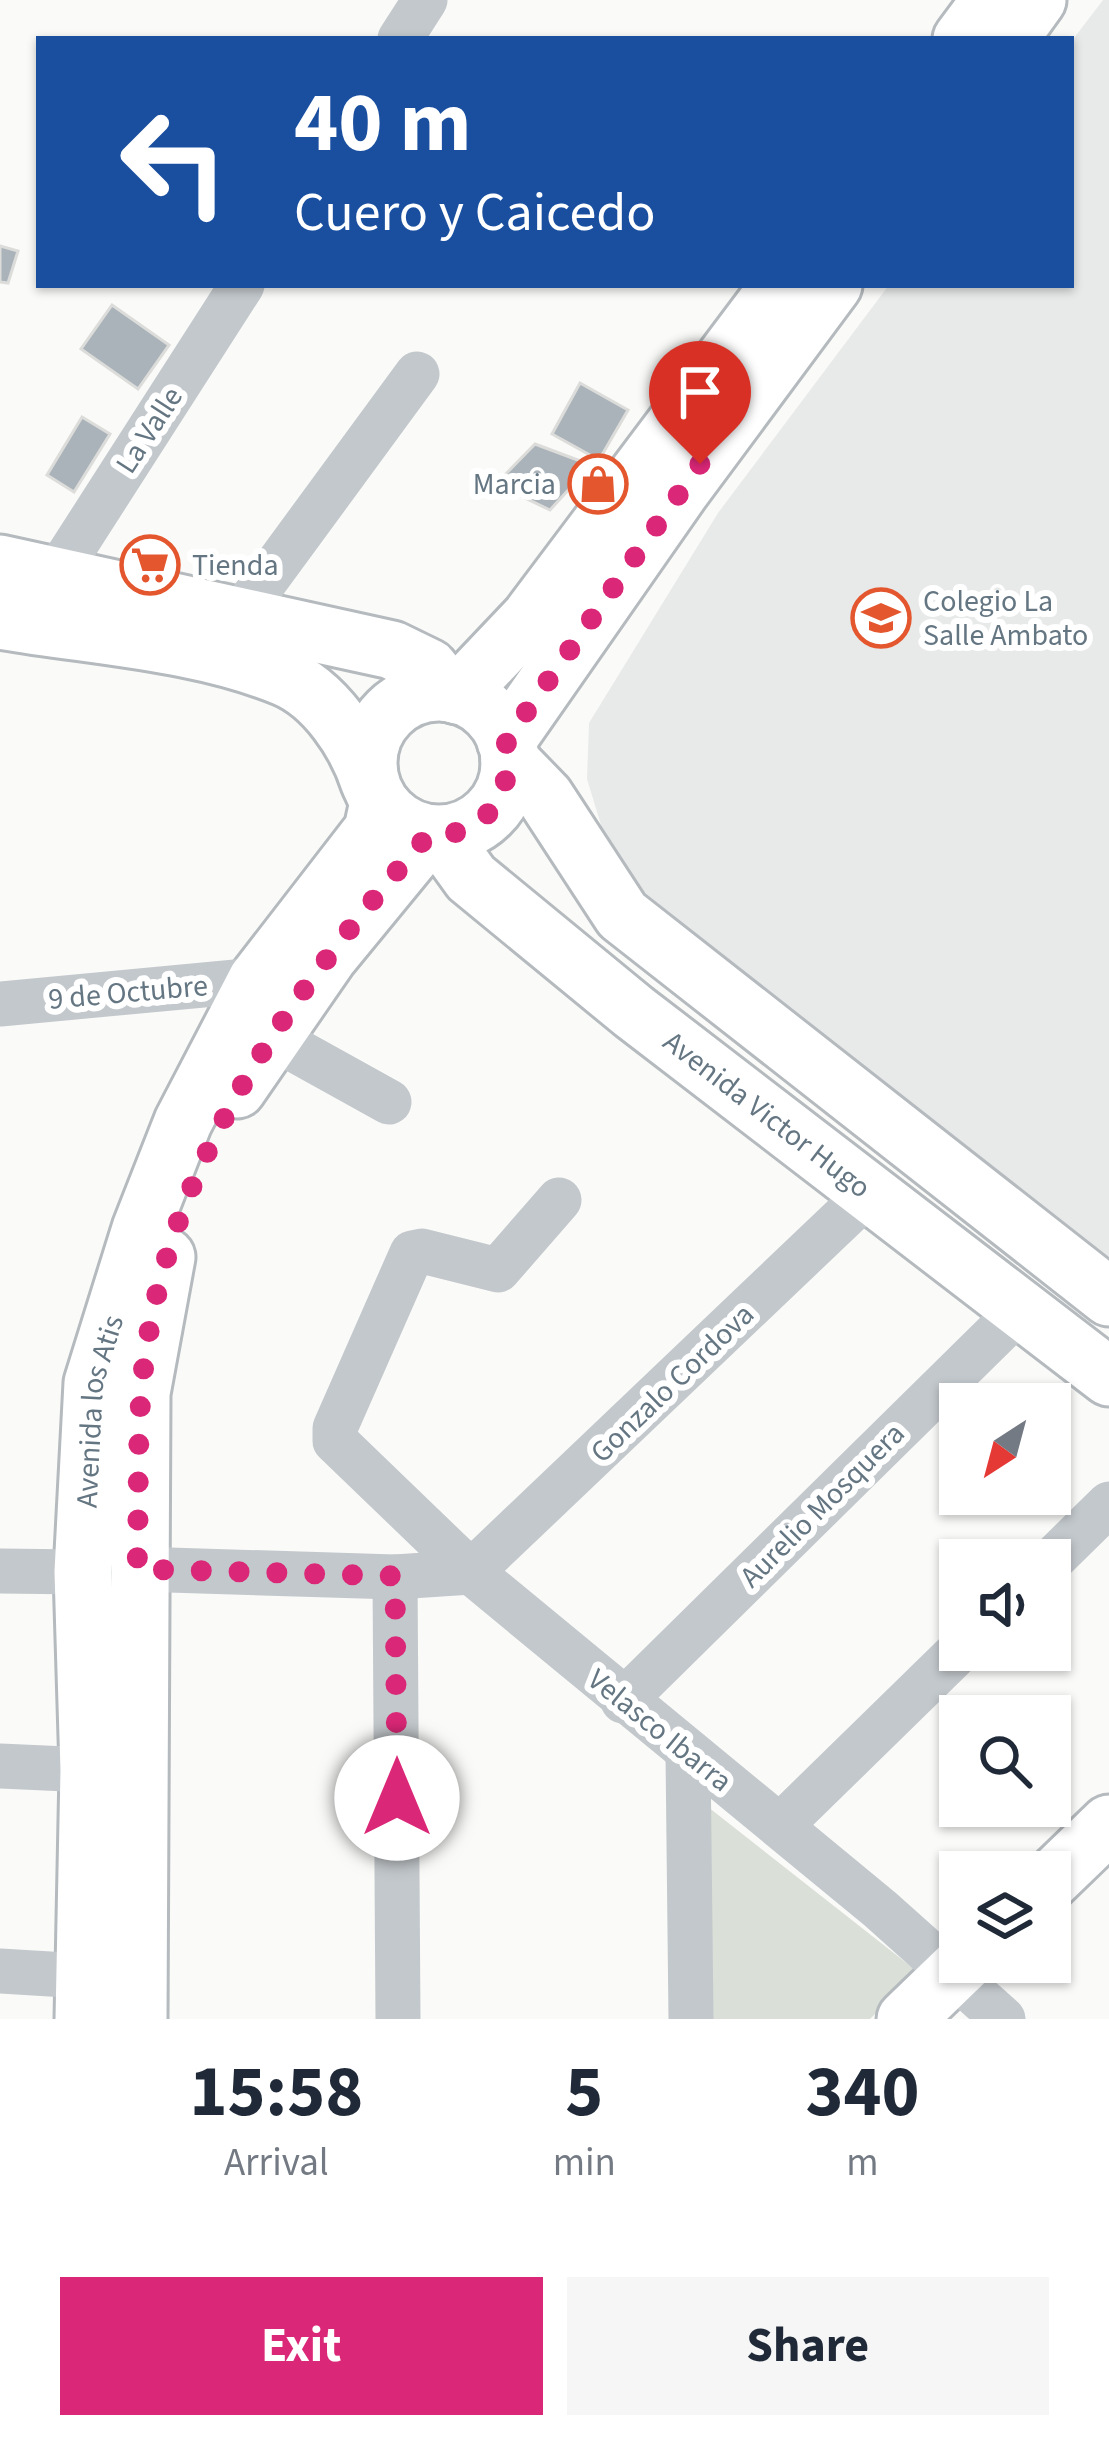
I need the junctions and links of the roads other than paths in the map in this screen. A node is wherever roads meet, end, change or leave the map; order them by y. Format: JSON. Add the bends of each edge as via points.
{"nodes":[{"id":1,"x":425,"y":0,"type":"edge"},
{"id":2,"x":991,"y":0,"type":"edge"},
{"id":3,"x":1037,"y":0,"type":"edge"},
{"id":4,"x":402,"y":36,"type":"edge"},
{"id":5,"x":964,"y":36,"type":"edge"},
{"id":6,"x":1011,"y":36,"type":"edge"},
{"id":7,"x":240,"y":288,"type":"edge"},
{"id":8,"x":778,"y":288,"type":"edge"},
{"id":9,"x":831,"y":288,"type":"edge"},
{"id":10,"x":417,"y":374,"type":"dead end"},
{"id":11,"x":0,"y":564,"type":"edge"},
{"id":12,"x":56,"y":575,"type":"junction"},
{"id":13,"x":242,"y":614,"type":"junction"},
{"id":14,"x":0,"y":620,"type":"edge"},
{"id":15,"x":453,"y":694,"type":"junction"},
{"id":16,"x":508,"y":751,"type":"junction"},
{"id":17,"x":374,"y":792,"type":"junction"},
{"id":18,"x":435,"y":835,"type":"junction"},
{"id":19,"x":257,"y":980,"type":"junction"},
{"id":20,"x":2,"y":1013,"type":"edge"},
{"id":21,"x":270,"y":1036,"type":"junction"},
{"id":22,"x":389,"y":1102,"type":"dead end"},
{"id":23,"x":870,"y":1192,"type":"junction"},
{"id":24,"x":559,"y":1199,"type":"dead end"},
{"id":25,"x":1109,"y":1298,"type":"edge"},
{"id":26,"x":1020,"y":1310,"type":"junction"},
{"id":27,"x":1109,"y":1376,"type":"edge"},
{"id":28,"x":1109,"y":1504,"type":"edge"},
{"id":29,"x":1071,"y":1541,"type":"edge"},
{"id":30,"x":0,"y":1570,"type":"edge"},
{"id":31,"x":110,"y":1571,"type":"junction"},
{"id":32,"x":471,"y":1572,"type":"junction"},
{"id":33,"x":395,"y":1576,"type":"junction"},
{"id":34,"x":939,"y":1671,"type":"edge"},
{"id":35,"x":623,"y":1701,"type":"junction"},
{"id":36,"x":688,"y":1754,"type":"junction"},
{"id":37,"x":0,"y":1766,"type":"edge"},
{"id":38,"x":89,"y":1771,"type":"junction"},
{"id":39,"x":780,"y":1826,"type":"junction"},
{"id":40,"x":939,"y":1952,"type":"edge"},
{"id":41,"x":0,"y":1971,"type":"edge"},
{"id":42,"x":943,"y":1983,"type":"edge"},
{"id":43,"x":972,"y":1983,"type":"edge"},
{"id":44,"x":83,"y":1997,"type":"edge"},
{"id":45,"x":138,"y":2019,"type":"edge"},
{"id":46,"x":398,"y":2019,"type":"edge"},
{"id":47,"x":691,"y":2019,"type":"edge"},
{"id":48,"x":906,"y":2019,"type":"edge"},
{"id":49,"x":1003,"y":2019,"type":"edge"}],
"edges":[{"from":1,"to":4,"type":"street"},
{"from":2,"to":5,"type":"main road"},
{"from":3,"to":6,"type":"main road"},
{"from":7,"to":12,"type":"street","name":"La Valle"},
{"from":8,"to":15,"type":"main road","name":"Avenida los Atis","via":[[530,618]]},
{"from":9,"to":16,"type":"main road","name":"Avenida los Atis","via":[[681,490]]},
{"from":10,"to":13,"type":"street"},
{"from":11,"to":12,"type":"main road"},
{"from":12,"to":13,"type":"main road"},
{"from":13,"to":15,"type":"main road","via":[[392,650],[429,668]]},
{"from":14,"to":17,"type":"main road","via":[[221,658],[288,679],[333,716],[361,753]]},
{"from":15,"to":16,"type":"main road","via":[[496,721]]},
{"from":15,"to":17,"type":"main road","name":"Avenida los Atis","via":[[404,701],[385,716],[368,759]]},
{"from":16,"to":18,"type":"main road","name":"Avenida los Atis","via":[[508,784],[482,820]]},
{"from":16,"to":25,"type":"main road","via":[[622,915]]},
{"from":17,"to":18,"type":"main road","via":[[400,823]]},
{"from":17,"to":19,"type":"main road","name":"Avenida los Atis","via":[[373,830]]},
{"from":18,"to":21,"type":"main road","name":"Avenida los Atis"},
{"from":18,"to":23,"type":"main road","name":"Avenida Victor Hugo","via":[[471,878]]},
{"from":19,"to":20,"type":"street","name":"9 de Octubre"},
{"from":19,"to":31,"type":"main road","name":"Avenida los Atis","via":[[183,1121],[93,1383]]},
{"from":21,"to":22,"type":"street"},
{"from":21,"to":31,"type":"main road","name":"Avenida los Atis","via":[[192,1179],[162,1270]]},
{"from":23,"to":26,"type":"main road","name":"Avenida Victor Hugo"},
{"from":23,"to":32,"type":"street","name":"Gonzalo Cordova"},
{"from":24,"to":32,"type":"street","name":"Velasco Ibarra","via":[[498,1270],[412,1253],[334,1428],[342,1453]]},
{"from":26,"to":27,"type":"main road","name":"Avenida Victor Hugo"},
{"from":26,"to":35,"type":"street","name":"Aurelio Mosquera"},
{"from":28,"to":29,"type":"street"},
{"from":30,"to":31,"type":"street"},
{"from":31,"to":33,"type":"street"},
{"from":31,"to":38,"type":"main road","name":"Avenida los Atis"},
{"from":31,"to":45,"type":"main road","name":"Avenida los Atis"},
{"from":32,"to":33,"type":"street"},
{"from":32,"to":35,"type":"street","name":"Velasco Ibarra"},
{"from":33,"to":46,"type":"street"},
{"from":34,"to":39,"type":"street"},
{"from":35,"to":36,"type":"street","name":"Velasco Ibarra"},
{"from":36,"to":39,"type":"street","name":"Velasco Ibarra"},
{"from":36,"to":47,"type":"street"},
{"from":37,"to":38,"type":"street"},
{"from":38,"to":44,"type":"main road","name":"Avenida los Atis"},
{"from":39,"to":40,"type":"street","name":"Velasco Ibarra"},
{"from":41,"to":44,"type":"street"},
{"from":42,"to":48,"type":"main road"},
{"from":43,"to":49,"type":"street","name":"Velasco Ibarra"}]}
